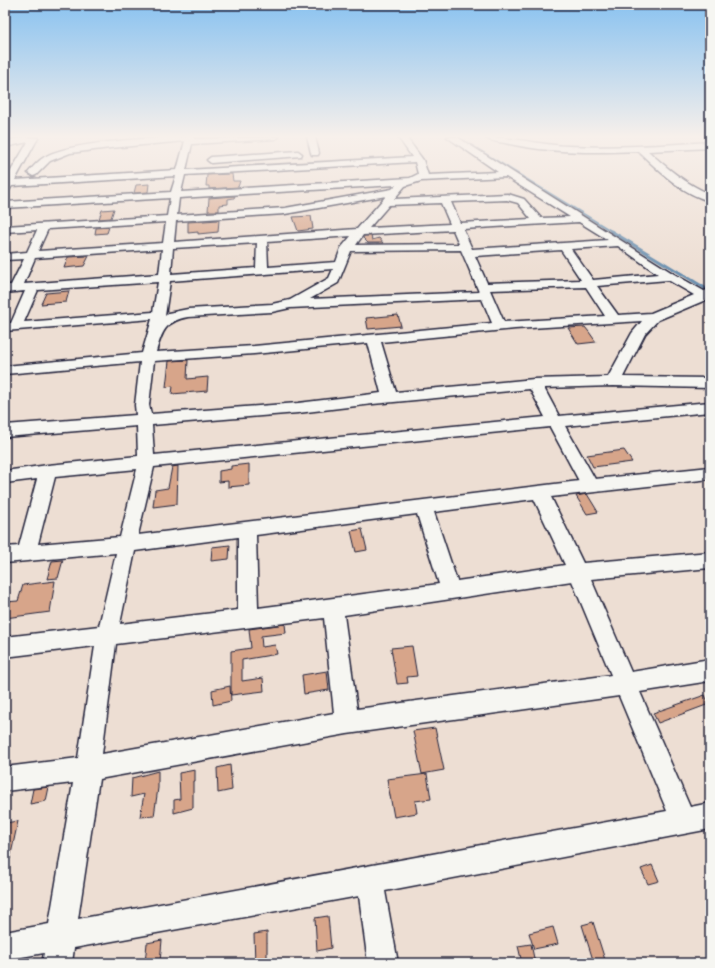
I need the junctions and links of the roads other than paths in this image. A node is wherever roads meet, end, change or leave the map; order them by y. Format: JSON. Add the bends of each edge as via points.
{"nodes":[{"id":1,"x":12,"y":182,"type":"edge"},
{"id":2,"x":113,"y":182,"type":"edge"},
{"id":3,"x":179,"y":182,"type":"edge"},
{"id":4,"x":243,"y":182,"type":"edge"},
{"id":5,"x":337,"y":182,"type":"edge"},
{"id":6,"x":378,"y":182,"type":"edge"},
{"id":7,"x":407,"y":182,"type":"edge"},
{"id":8,"x":520,"y":182,"type":"edge"},
{"id":9,"x":681,"y":182,"type":"edge"},
{"id":10,"x":368,"y":183,"type":"joint"},
{"id":11,"x":46,"y":192,"type":"junction"},
{"id":12,"x":394,"y":192,"type":"junction"},
{"id":13,"x":176,"y":195,"type":"junction"},
{"id":14,"x":710,"y":198,"type":"edge"},
{"id":15,"x":445,"y":200,"type":"junction"},
{"id":16,"x":386,"y":202,"type":"junction"},
{"id":17,"x":26,"y":203,"type":"junction"},
{"id":18,"x":5,"y":204,"type":"edge"},
{"id":19,"x":285,"y":211,"type":"junction"},
{"id":20,"x":241,"y":214,"type":"junction"},
{"id":21,"x":172,"y":218,"type":"junction"},
{"id":22,"x":580,"y":219,"type":"junction"},
{"id":23,"x":539,"y":222,"type":"junction"},
{"id":24,"x":91,"y":223,"type":"junction"},
{"id":25,"x":44,"y":227,"type":"junction"},
{"id":26,"x":457,"y":227,"type":"junction"},
{"id":27,"x":9,"y":229,"type":"edge"},
{"id":28,"x":362,"y":232,"type":"junction"},
{"id":29,"x":290,"y":237,"type":"junction"},
{"id":30,"x":262,"y":239,"type":"junction"},
{"id":31,"x":244,"y":241,"type":"junction"},
{"id":32,"x":620,"y":243,"type":"junction"},
{"id":33,"x":168,"y":247,"type":"junction"},
{"id":34,"x":564,"y":247,"type":"junction"},
{"id":35,"x":347,"y":248,"type":"junction"},
{"id":36,"x":467,"y":250,"type":"junction"},
{"id":37,"x":81,"y":252,"type":"junction"},
{"id":38,"x":30,"y":256,"type":"junction"},
{"id":39,"x":5,"y":257,"type":"edge"},
{"id":40,"x":340,"y":265,"type":"junction"},
{"id":41,"x":262,"y":270,"type":"junction"},
{"id":42,"x":670,"y":276,"type":"junction"},
{"id":43,"x":165,"y":277,"type":"junction"},
{"id":44,"x":589,"y":284,"type":"junction"},
{"id":45,"x":32,"y":287,"type":"junction"},
{"id":46,"x":11,"y":288,"type":"edge"},
{"id":47,"x":485,"y":291,"type":"junction"},
{"id":48,"x":707,"y":295,"type":"edge"},
{"id":49,"x":290,"y":304,"type":"junction"},
{"id":50,"x":159,"y":315,"type":"junction"},
{"id":51,"x":653,"y":317,"type":"junction"},
{"id":52,"x":614,"y":319,"type":"junction"},
{"id":53,"x":11,"y":326,"type":"edge"},
{"id":54,"x":500,"y":327,"type":"junction"},
{"id":55,"x":156,"y":331,"type":"junction"},
{"id":56,"x":374,"y":339,"type":"junction"},
{"id":57,"x":148,"y":357,"type":"junction"},
{"id":58,"x":5,"y":370,"type":"edge"},
{"id":59,"x":613,"y":381,"type":"junction"},
{"id":60,"x":710,"y":383,"type":"edge"},
{"id":61,"x":534,"y":384,"type":"junction"},
{"id":62,"x":390,"y":398,"type":"junction"},
{"id":63,"x":710,"y":408,"type":"edge"},
{"id":64,"x":143,"y":420,"type":"junction"},
{"id":65,"x":554,"y":421,"type":"junction"},
{"id":66,"x":5,"y":431,"type":"edge"},
{"id":67,"x":146,"y":462,"type":"junction"},
{"id":68,"x":48,"y":471,"type":"junction"},
{"id":69,"x":710,"y":473,"type":"edge"},
{"id":70,"x":5,"y":477,"type":"edge"},
{"id":71,"x":590,"y":486,"type":"junction"},
{"id":72,"x":540,"y":493,"type":"junction"},
{"id":73,"x":423,"y":506,"type":"junction"},
{"id":74,"x":247,"y":529,"type":"junction"},
{"id":75,"x":127,"y":544,"type":"junction"},
{"id":76,"x":26,"y":553,"type":"junction"},
{"id":77,"x":5,"y":555,"type":"edge"},
{"id":78,"x":710,"y":560,"type":"edge"},
{"id":79,"x":578,"y":572,"type":"junction"},
{"id":80,"x":451,"y":591,"type":"junction"},
{"id":81,"x":333,"y":608,"type":"junction"},
{"id":82,"x":248,"y":618,"type":"junction"},
{"id":83,"x":107,"y":635,"type":"junction"},
{"id":84,"x":5,"y":647,"type":"edge"},
{"id":85,"x":710,"y":670,"type":"edge"},
{"id":86,"x":626,"y":684,"type":"junction"},
{"id":87,"x":347,"y":722,"type":"junction"},
{"id":88,"x":88,"y":769,"type":"junction"},
{"id":89,"x":5,"y":779,"type":"edge"},
{"id":90,"x":710,"y":816,"type":"edge"},
{"id":91,"x":683,"y":820,"type":"junction"},
{"id":92,"x":370,"y":880,"type":"junction"},
{"id":93,"x":61,"y":937,"type":"junction"},
{"id":94,"x":5,"y":946,"type":"edge"},
{"id":95,"x":57,"y":963,"type":"edge"},
{"id":96,"x":383,"y":963,"type":"edge"}],
"edges":[{"from":1,"to":11,"type":"street"},
{"from":2,"to":11,"type":"street"},
{"from":3,"to":13,"type":"street"},
{"from":4,"to":13,"type":"street"},
{"from":5,"to":10,"type":"street"},
{"from":6,"to":10,"type":"street"},
{"from":7,"to":12,"type":"street"},
{"from":8,"to":22,"type":"street"},
{"from":9,"to":14,"type":"street"},
{"from":11,"to":13,"type":"street"},
{"from":11,"to":17,"type":"street"},
{"from":12,"to":16,"type":"street"},
{"from":12,"to":19,"type":"street"},
{"from":13,"to":21,"type":"street"},
{"from":15,"to":16,"type":"street"},
{"from":15,"to":23,"type":"street","via":[[516,198],[521,200]]},
{"from":15,"to":26,"type":"street"},
{"from":16,"to":28,"type":"street"},
{"from":17,"to":18,"type":"street"},
{"from":17,"to":27,"type":"street"},
{"from":19,"to":20,"type":"street"},
{"from":19,"to":29,"type":"street"},
{"from":20,"to":21,"type":"street"},
{"from":20,"to":31,"type":"street"},
{"from":21,"to":24,"type":"street"},
{"from":21,"to":33,"type":"street"},
{"from":22,"to":23,"type":"street"},
{"from":22,"to":32,"type":"street"},
{"from":23,"to":26,"type":"street"},
{"from":24,"to":25,"type":"street"},
{"from":24,"to":37,"type":"street"},
{"from":25,"to":27,"type":"street"},
{"from":25,"to":38,"type":"street"},
{"from":26,"to":28,"type":"street"},
{"from":26,"to":36,"type":"street"},
{"from":28,"to":29,"type":"street"},
{"from":28,"to":35,"type":"street"},
{"from":29,"to":30,"type":"street"},
{"from":30,"to":31,"type":"street"},
{"from":30,"to":41,"type":"street"},
{"from":31,"to":33,"type":"street"},
{"from":32,"to":34,"type":"street"},
{"from":32,"to":42,"type":"street"},
{"from":33,"to":37,"type":"street"},
{"from":33,"to":43,"type":"street"},
{"from":34,"to":36,"type":"street"},
{"from":34,"to":44,"type":"street"},
{"from":35,"to":36,"type":"street"},
{"from":35,"to":40,"type":"street"},
{"from":36,"to":47,"type":"street"},
{"from":37,"to":38,"type":"street"},
{"from":38,"to":39,"type":"street"},
{"from":38,"to":46,"type":"street"},
{"from":40,"to":41,"type":"street"},
{"from":40,"to":49,"type":"street","via":[[334,280]]},
{"from":41,"to":43,"type":"street"},
{"from":42,"to":44,"type":"street"},
{"from":42,"to":48,"type":"street"},
{"from":43,"to":45,"type":"street"},
{"from":43,"to":50,"type":"street"},
{"from":44,"to":47,"type":"street"},
{"from":44,"to":52,"type":"street"},
{"from":45,"to":46,"type":"street"},
{"from":45,"to":53,"type":"street"},
{"from":47,"to":49,"type":"street"},
{"from":47,"to":54,"type":"street"},
{"from":48,"to":51,"type":"street"},
{"from":49,"to":55,"type":"street","via":[[272,308],[173,316],[162,323]]},
{"from":50,"to":53,"type":"street"},
{"from":50,"to":55,"type":"street"},
{"from":51,"to":52,"type":"street"},
{"from":51,"to":59,"type":"street","via":[[639,333]]},
{"from":52,"to":54,"type":"street"},
{"from":54,"to":56,"type":"street"},
{"from":55,"to":57,"type":"street"},
{"from":56,"to":57,"type":"street"},
{"from":56,"to":62,"type":"street"},
{"from":57,"to":58,"type":"street"},
{"from":57,"to":64,"type":"street","via":[[143,385]]},
{"from":59,"to":60,"type":"street"},
{"from":59,"to":61,"type":"street"},
{"from":61,"to":62,"type":"street"},
{"from":61,"to":65,"type":"street"},
{"from":62,"to":64,"type":"street"},
{"from":63,"to":65,"type":"street"},
{"from":64,"to":66,"type":"street"},
{"from":64,"to":67,"type":"street"},
{"from":65,"to":67,"type":"street"},
{"from":65,"to":71,"type":"street"},
{"from":67,"to":68,"type":"street"},
{"from":67,"to":75,"type":"street"},
{"from":68,"to":70,"type":"street"},
{"from":68,"to":76,"type":"street"},
{"from":69,"to":71,"type":"street"},
{"from":71,"to":72,"type":"street"},
{"from":72,"to":73,"type":"street"},
{"from":72,"to":79,"type":"street"},
{"from":73,"to":74,"type":"street"},
{"from":73,"to":80,"type":"street"},
{"from":74,"to":75,"type":"street"},
{"from":74,"to":82,"type":"street"},
{"from":75,"to":76,"type":"street"},
{"from":75,"to":83,"type":"street"},
{"from":76,"to":77,"type":"street"},
{"from":78,"to":79,"type":"street"},
{"from":79,"to":80,"type":"street"},
{"from":79,"to":86,"type":"street"},
{"from":80,"to":81,"type":"street"},
{"from":81,"to":82,"type":"street"},
{"from":81,"to":87,"type":"street"},
{"from":82,"to":83,"type":"street"},
{"from":83,"to":84,"type":"street"},
{"from":83,"to":88,"type":"street"},
{"from":85,"to":86,"type":"street"},
{"from":86,"to":87,"type":"street"},
{"from":86,"to":91,"type":"street"},
{"from":87,"to":88,"type":"street"},
{"from":88,"to":89,"type":"street"},
{"from":88,"to":93,"type":"street"},
{"from":90,"to":91,"type":"street"},
{"from":91,"to":92,"type":"street"},
{"from":92,"to":93,"type":"street"},
{"from":92,"to":96,"type":"street"},
{"from":93,"to":94,"type":"street"},
{"from":93,"to":95,"type":"street"}]}
